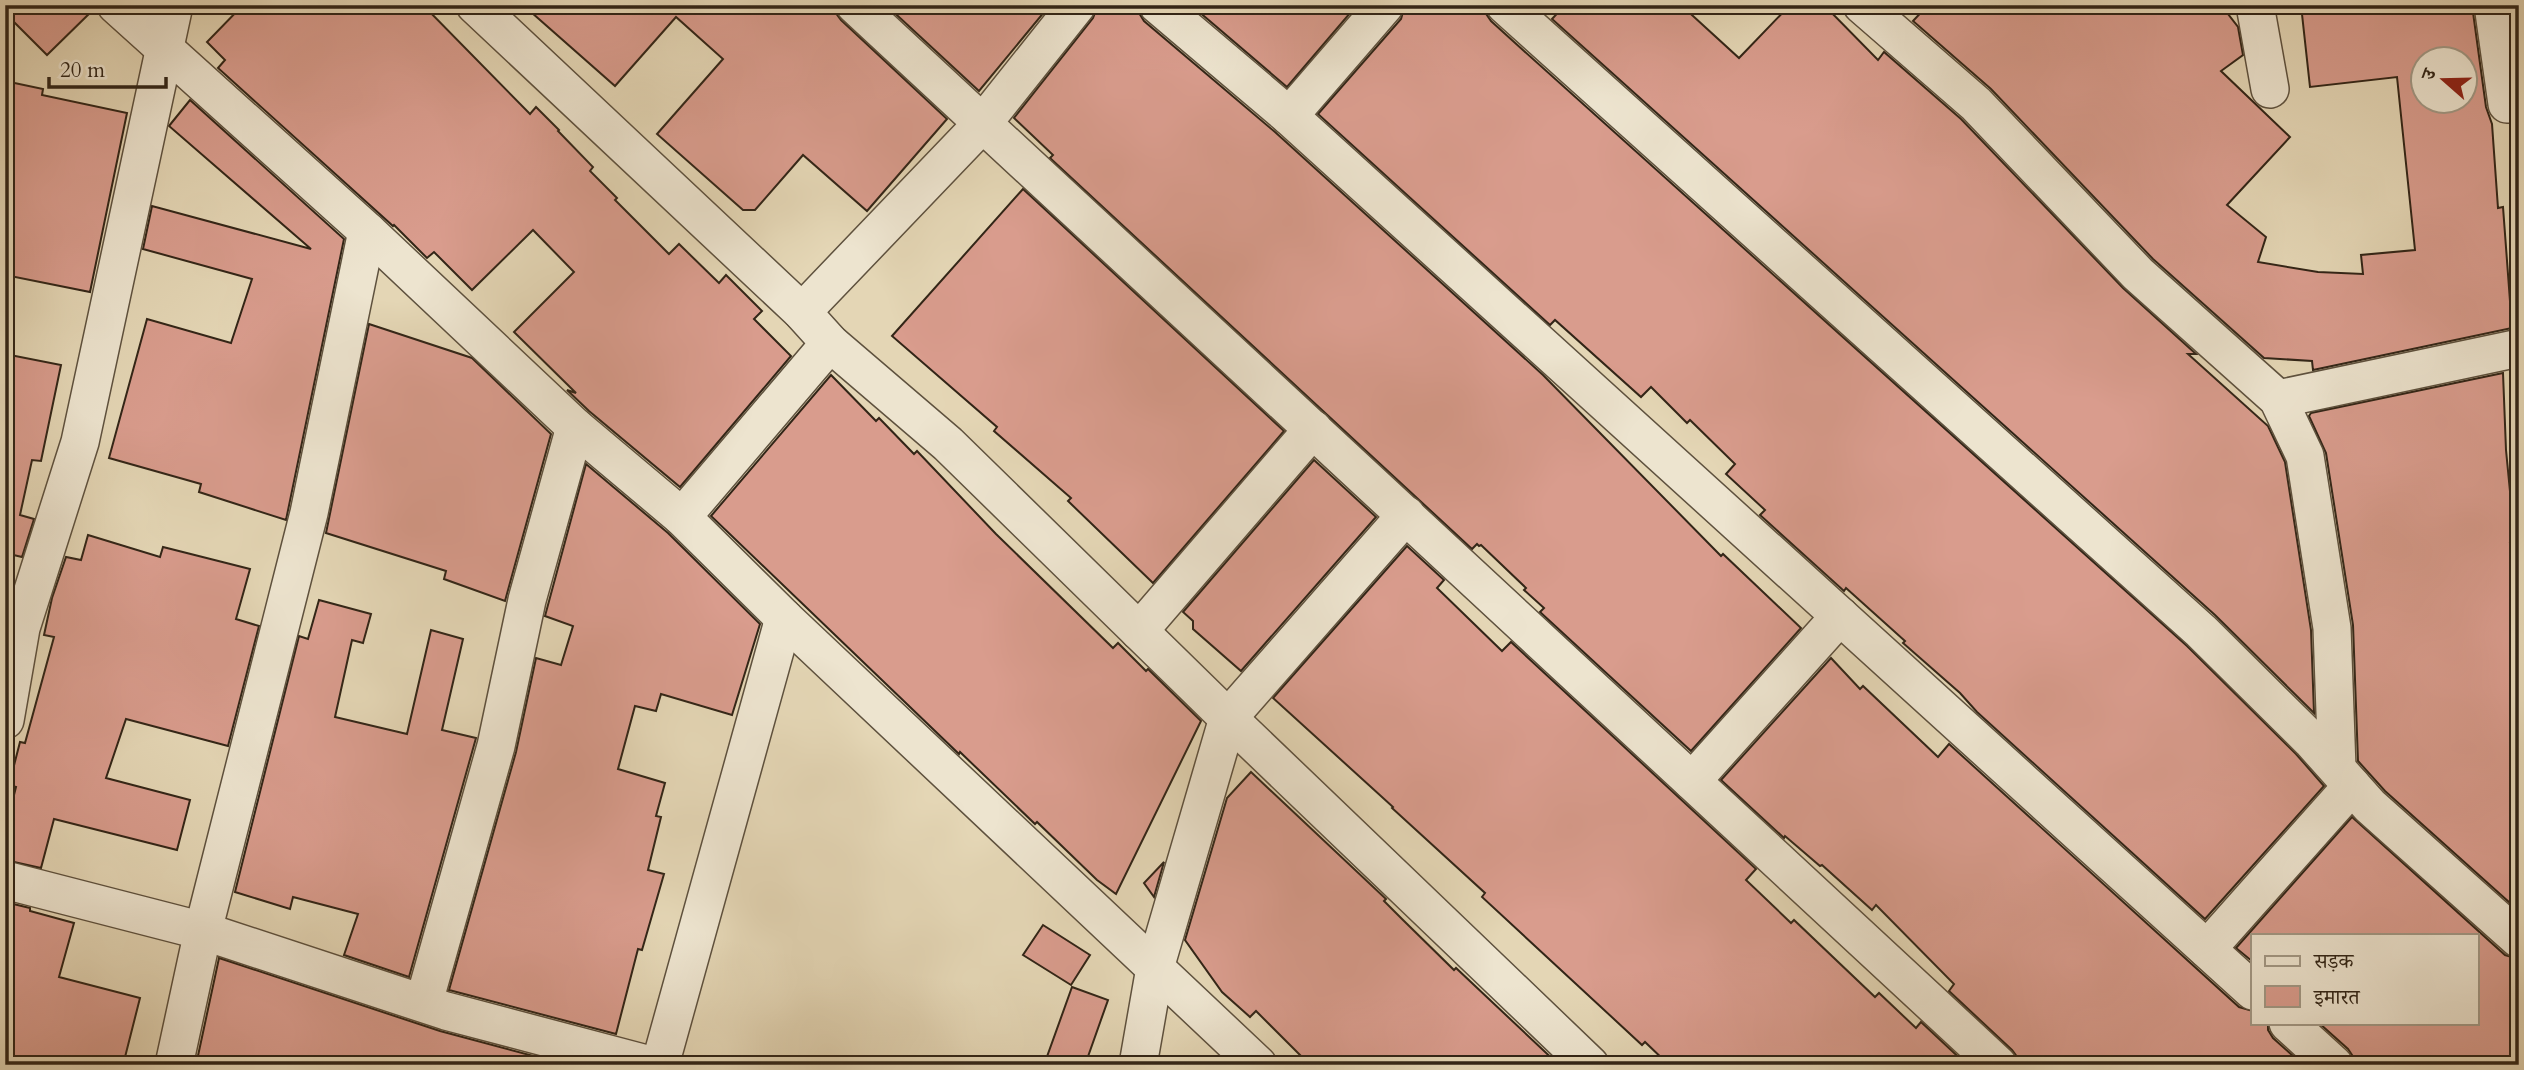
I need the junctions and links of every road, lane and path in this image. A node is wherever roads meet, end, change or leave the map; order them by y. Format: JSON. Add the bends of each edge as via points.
{"nodes":[{"id":1,"x":116,"y":5,"type":"edge"},
{"id":2,"x":174,"y":5,"type":"edge"},
{"id":3,"x":475,"y":5,"type":"edge"},
{"id":4,"x":855,"y":5,"type":"edge"},
{"id":5,"x":1077,"y":5,"type":"edge"},
{"id":6,"x":1157,"y":5,"type":"edge"},
{"id":7,"x":1385,"y":5,"type":"edge"},
{"id":8,"x":1505,"y":5,"type":"edge"},
{"id":9,"x":1861,"y":5,"type":"edge"},
{"id":10,"x":2255,"y":5,"type":"edge"},
{"id":11,"x":2493,"y":5,"type":"edge"},
{"id":12,"x":163,"y":46,"type":"junction"},
{"id":13,"x":2270,"y":89,"type":"dead end"},
{"id":14,"x":2519,"y":104,"type":"edge"},
{"id":15,"x":1289,"y":116,"type":"junction"},
{"id":16,"x":983,"y":122,"type":"junction"},
{"id":17,"x":367,"y":231,"type":"junction"},
{"id":18,"x":802,"y":312,"type":"junction"},
{"id":19,"x":830,"y":343,"type":"junction"},
{"id":20,"x":2519,"y":349,"type":"edge"},
{"id":21,"x":2278,"y":398,"type":"junction"},
{"id":22,"x":575,"y":427,"type":"junction"},
{"id":23,"x":1313,"y":429,"type":"junction"},
{"id":24,"x":1406,"y":515,"type":"junction"},
{"id":25,"x":682,"y":517,"type":"junction"},
{"id":26,"x":1840,"y":616,"type":"junction"},
{"id":27,"x":784,"y":618,"type":"junction"},
{"id":28,"x":13,"y":627,"type":"edge"},
{"id":29,"x":1139,"y":631,"type":"junction"},
{"id":30,"x":1227,"y":718,"type":"junction"},
{"id":31,"x":5,"y":720,"type":"edge"},
{"id":32,"x":2344,"y":777,"type":"junction"},
{"id":33,"x":1692,"y":781,"type":"junction"},
{"id":34,"x":5,"y":880,"type":"edge"},
{"id":35,"x":203,"y":931,"type":"junction"},
{"id":36,"x":2519,"y":939,"type":"edge"},
{"id":37,"x":2207,"y":949,"type":"junction"},
{"id":38,"x":1155,"y":968,"type":"junction"},
{"id":39,"x":2251,"y":989,"type":"edge"},
{"id":40,"x":424,"y":1002,"type":"junction"},
{"id":41,"x":2289,"y":1024,"type":"edge"},
{"id":42,"x":174,"y":1065,"type":"edge"},
{"id":43,"x":650,"y":1065,"type":"edge"},
{"id":44,"x":660,"y":1065,"type":"edge"},
{"id":45,"x":1138,"y":1065,"type":"edge"},
{"id":46,"x":1258,"y":1065,"type":"edge"},
{"id":47,"x":1590,"y":1065,"type":"edge"},
{"id":48,"x":1998,"y":1065,"type":"edge"},
{"id":49,"x":2334,"y":1065,"type":"edge"}],
"edges":[{"from":1,"to":12,"type":"street"},
{"from":2,"to":12,"type":"street"},
{"from":3,"to":18,"type":"street"},
{"from":4,"to":16,"type":"street"},
{"from":5,"to":16,"type":"street"},
{"from":6,"to":15,"type":"street"},
{"from":7,"to":15,"type":"street"},
{"from":8,"to":32,"type":"street","via":[[2201,631]]},
{"from":9,"to":21,"type":"street","via":[[1976,104],[2138,274]]},
{"from":10,"to":13,"type":"street"},
{"from":11,"to":14,"type":"street","via":[[2507,104]]},
{"from":12,"to":17,"type":"street"},
{"from":12,"to":28,"type":"street","via":[[80,442]]},
{"from":15,"to":26,"type":"street"},
{"from":16,"to":18,"type":"street"},
{"from":16,"to":23,"type":"street"},
{"from":17,"to":22,"type":"street"},
{"from":17,"to":35,"type":"street","via":[[309,513]]},
{"from":18,"to":19,"type":"street"},
{"from":19,"to":25,"type":"street"},
{"from":19,"to":29,"type":"street","via":[[948,444]]},
{"from":20,"to":21,"type":"street"},
{"from":21,"to":32,"type":"street","via":[[2305,456],[2332,628]]},
{"from":22,"to":25,"type":"street"},
{"from":22,"to":40,"type":"street","via":[[527,600],[496,746]]},
{"from":23,"to":24,"type":"street"},
{"from":23,"to":29,"type":"street"},
{"from":24,"to":30,"type":"street"},
{"from":24,"to":33,"type":"street"},
{"from":25,"to":27,"type":"street"},
{"from":26,"to":33,"type":"street"},
{"from":26,"to":37,"type":"street"},
{"from":27,"to":38,"type":"street"},
{"from":27,"to":44,"type":"street"},
{"from":28,"to":31,"type":"street"},
{"from":29,"to":30,"type":"street"},
{"from":30,"to":38,"type":"street"},
{"from":30,"to":47,"type":"street"},
{"from":32,"to":36,"type":"street","via":[[2370,806]]},
{"from":32,"to":37,"type":"street"},
{"from":33,"to":48,"type":"street"},
{"from":34,"to":35,"type":"street"},
{"from":35,"to":40,"type":"street"},
{"from":35,"to":42,"type":"street"},
{"from":37,"to":39,"type":"street"},
{"from":38,"to":45,"type":"street"},
{"from":38,"to":46,"type":"street"},
{"from":40,"to":43,"type":"street"},
{"from":41,"to":49,"type":"street"}]}
